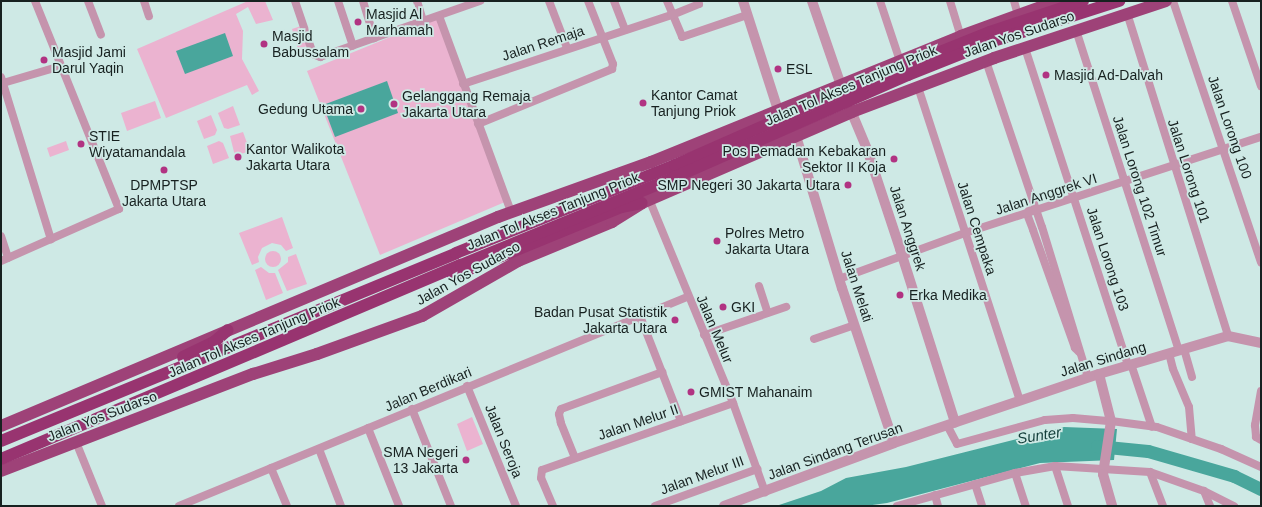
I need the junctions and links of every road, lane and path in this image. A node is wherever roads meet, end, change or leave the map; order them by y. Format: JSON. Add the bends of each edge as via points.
{"nodes":[{"id":1,"x":35,"y":1,"type":"edge"},
{"id":2,"x":88,"y":1,"type":"edge"},
{"id":3,"x":144,"y":1,"type":"edge"},
{"id":4,"x":295,"y":1,"type":"edge"},
{"id":5,"x":338,"y":1,"type":"edge"},
{"id":6,"x":363,"y":1,"type":"edge"},
{"id":7,"x":417,"y":1,"type":"edge"},
{"id":8,"x":480,"y":1,"type":"edge"},
{"id":9,"x":549,"y":1,"type":"edge"},
{"id":10,"x":588,"y":1,"type":"edge"},
{"id":11,"x":614,"y":1,"type":"edge"},
{"id":12,"x":667,"y":1,"type":"edge"},
{"id":13,"x":743,"y":1,"type":"edge"},
{"id":14,"x":812,"y":1,"type":"edge"},
{"id":15,"x":880,"y":1,"type":"edge"},
{"id":16,"x":950,"y":1,"type":"edge"},
{"id":17,"x":1014,"y":1,"type":"edge"},
{"id":18,"x":1057,"y":1,"type":"edge"},
{"id":19,"x":1083,"y":1,"type":"edge"},
{"id":20,"x":1106,"y":1,"type":"edge"},
{"id":21,"x":1119,"y":1,"type":"edge"},
{"id":22,"x":1166,"y":1,"type":"edge"},
{"id":23,"x":1173,"y":1,"type":"edge"},
{"id":24,"x":1232,"y":1,"type":"edge"},
{"id":25,"x":699,"y":2,"type":"edge"},
{"id":26,"x":467,"y":3,"type":"edge"},
{"id":27,"x":1151,"y":4,"type":"edge"},
{"id":28,"x":1127,"y":13,"type":"junction"},
{"id":29,"x":672,"y":15,"type":"junction"},
{"id":30,"x":747,"y":15,"type":"junction"},
{"id":31,"x":1018,"y":15,"type":"junction"},
{"id":32,"x":149,"y":16,"type":"dead end"},
{"id":33,"x":439,"y":16,"type":"junction"},
{"id":34,"x":423,"y":21,"type":"junction"},
{"id":35,"x":625,"y":30,"type":"junction"},
{"id":36,"x":1076,"y":30,"type":"junction"},
{"id":37,"x":101,"y":35,"type":"dead end"},
{"id":38,"x":961,"y":36,"type":"junction"},
{"id":39,"x":602,"y":37,"type":"junction"},
{"id":40,"x":374,"y":38,"type":"junction"},
{"id":41,"x":353,"y":46,"type":"junction"},
{"id":42,"x":1030,"y":46,"type":"junction"},
{"id":43,"x":567,"y":48,"type":"junction"},
{"id":44,"x":900,"y":61,"type":"junction"},
{"id":45,"x":986,"y":61,"type":"junction"},
{"id":46,"x":61,"y":66,"type":"junction"},
{"id":47,"x":880,"y":69,"type":"junction"},
{"id":48,"x":2,"y":80,"type":"edge"},
{"id":49,"x":463,"y":84,"type":"junction"},
{"id":50,"x":840,"y":85,"type":"junction"},
{"id":51,"x":1261,"y":86,"type":"edge"},
{"id":52,"x":918,"y":87,"type":"junction"},
{"id":53,"x":891,"y":98,"type":"junction"},
{"id":54,"x":778,"y":110,"type":"junction"},
{"id":55,"x":852,"y":112,"type":"junction"},
{"id":56,"x":478,"y":124,"type":"junction"},
{"id":57,"x":796,"y":136,"type":"junction"},
{"id":58,"x":1261,"y":137,"type":"edge"},
{"id":59,"x":710,"y":138,"type":"junction"},
{"id":60,"x":682,"y":149,"type":"junction"},
{"id":61,"x":1225,"y":149,"type":"junction"},
{"id":62,"x":1173,"y":166,"type":"junction"},
{"id":63,"x":721,"y":168,"type":"junction"},
{"id":64,"x":692,"y":181,"type":"junction"},
{"id":65,"x":1124,"y":183,"type":"junction"},
{"id":66,"x":1075,"y":198,"type":"junction"},
{"id":67,"x":645,"y":201,"type":"junction"},
{"id":68,"x":1035,"y":207,"type":"junction"},
{"id":69,"x":511,"y":212,"type":"junction"},
{"id":70,"x":1027,"y":214,"type":"junction"},
{"id":71,"x":965,"y":234,"type":"junction"},
{"id":72,"x":1,"y":236,"type":"edge"},
{"id":73,"x":51,"y":240,"type":"junction"},
{"id":74,"x":902,"y":255,"type":"junction"},
{"id":75,"x":5,"y":259,"type":"edge"},
{"id":76,"x":1261,"y":263,"type":"edge"},
{"id":77,"x":462,"y":268,"type":"junction"},
{"id":78,"x":839,"y":279,"type":"junction"},
{"id":79,"x":758,"y":286,"type":"dead end"},
{"id":80,"x":687,"y":297,"type":"junction"},
{"id":81,"x":786,"y":307,"type":"dead end"},
{"id":82,"x":768,"y":313,"type":"junction"},
{"id":83,"x":640,"y":316,"type":"junction"},
{"id":84,"x":855,"y":325,"type":"junction"},
{"id":85,"x":228,"y":330,"type":"junction"},
{"id":86,"x":704,"y":335,"type":"junction"},
{"id":87,"x":1228,"y":336,"type":"junction"},
{"id":88,"x":814,"y":339,"type":"dead end"},
{"id":89,"x":1261,"y":343,"type":"edge"},
{"id":90,"x":1178,"y":351,"type":"junction"},
{"id":91,"x":1079,"y":352,"type":"junction"},
{"id":92,"x":1130,"y":365,"type":"junction"},
{"id":93,"x":662,"y":372,"type":"junction"},
{"id":94,"x":1099,"y":374,"type":"junction"},
{"id":95,"x":1088,"y":377,"type":"junction"},
{"id":96,"x":1192,"y":377,"type":"dead end"},
{"id":97,"x":467,"y":386,"type":"junction"},
{"id":98,"x":1261,"y":391,"type":"edge"},
{"id":99,"x":1020,"y":401,"type":"junction"},
{"id":100,"x":733,"y":403,"type":"junction"},
{"id":101,"x":412,"y":409,"type":"junction"},
{"id":102,"x":681,"y":421,"type":"junction"},
{"id":103,"x":951,"y":424,"type":"junction"},
{"id":104,"x":1110,"y":424,"type":"junction"},
{"id":105,"x":1,"y":426,"type":"edge"},
{"id":106,"x":1152,"y":427,"type":"junction"},
{"id":107,"x":368,"y":428,"type":"junction"},
{"id":108,"x":1,"y":434,"type":"edge"},
{"id":109,"x":1192,"y":439,"type":"junction"},
{"id":110,"x":1261,"y":440,"type":"edge"},
{"id":111,"x":1,"y":441,"type":"edge"},
{"id":112,"x":76,"y":442,"type":"junction"},
{"id":113,"x":894,"y":443,"type":"junction"},
{"id":114,"x":319,"y":448,"type":"junction"},
{"id":115,"x":575,"y":458,"type":"junction"},
{"id":116,"x":1,"y":459,"type":"edge"},
{"id":117,"x":1055,"y":466,"type":"junction"},
{"id":118,"x":1103,"y":466,"type":"junction"},
{"id":119,"x":1261,"y":467,"type":"edge"},
{"id":120,"x":271,"y":468,"type":"junction"},
{"id":121,"x":757,"y":469,"type":"junction"},
{"id":122,"x":1,"y":471,"type":"edge"},
{"id":123,"x":1150,"y":472,"type":"junction"},
{"id":124,"x":1015,"y":473,"type":"junction"},
{"id":125,"x":975,"y":484,"type":"junction"},
{"id":126,"x":1204,"y":491,"type":"junction"},
{"id":127,"x":765,"y":492,"type":"junction"},
{"id":128,"x":935,"y":495,"type":"junction"},
{"id":129,"x":1209,"y":504,"type":"edge"},
{"id":130,"x":102,"y":506,"type":"edge"},
{"id":131,"x":181,"y":506,"type":"edge"},
{"id":132,"x":287,"y":506,"type":"edge"},
{"id":133,"x":341,"y":506,"type":"edge"},
{"id":134,"x":399,"y":506,"type":"edge"},
{"id":135,"x":451,"y":506,"type":"edge"},
{"id":136,"x":516,"y":506,"type":"edge"},
{"id":137,"x":553,"y":506,"type":"edge"},
{"id":138,"x":655,"y":506,"type":"edge"},
{"id":139,"x":724,"y":506,"type":"edge"},
{"id":140,"x":897,"y":506,"type":"edge"},
{"id":141,"x":938,"y":506,"type":"edge"},
{"id":142,"x":982,"y":506,"type":"edge"},
{"id":143,"x":1026,"y":506,"type":"edge"},
{"id":144,"x":1068,"y":506,"type":"edge"},
{"id":145,"x":1112,"y":506,"type":"edge"},
{"id":146,"x":1163,"y":506,"type":"edge"},
{"id":147,"x":1200,"y":506,"type":"edge"},
{"id":148,"x":1234,"y":506,"type":"edge"}],
"edges":[{"from":1,"to":46,"type":"street"},
{"from":2,"to":37,"type":"street"},
{"from":3,"to":32,"type":"street"},
{"from":4,"to":41,"type":"street","via":[[314,56],[320,57]]},
{"from":5,"to":41,"type":"street"},
{"from":6,"to":40,"type":"street"},
{"from":7,"to":34,"type":"street"},
{"from":8,"to":26,"type":"street"},
{"from":9,"to":43,"type":"street"},
{"from":10,"to":39,"type":"street"},
{"from":11,"to":35,"type":"street"},
{"from":12,"to":29,"type":"street"},
{"from":13,"to":30,"type":"street"},
{"from":14,"to":50,"type":"street","name":"Jalan Anggrek"},
{"from":15,"to":44,"type":"street"},
{"from":16,"to":38,"type":"street"},
{"from":17,"to":31,"type":"street"},
{"from":18,"to":31,"type":"highway","name":"Jalan Yos Sudarso"},
{"from":19,"to":111,"type":"highway","name":"Jalan Tol Akses Tanjung Priok","bridge":true,"via":[[968,41],[843,91],[670,167]]},
{"from":20,"to":42,"type":"highway","via":[[1058,19]]},
{"from":21,"to":77,"type":"highway","name":"Jalan Tol Akses Tanjung Priok","bridge":true,"via":[[993,41],[908,75]]},
{"from":22,"to":27,"type":"highway","name":"Jalan Yos Sudarso"},
{"from":23,"to":61,"type":"street","name":"Jalan Lorong 100"},
{"from":24,"to":51,"type":"street"},
{"from":25,"to":29,"type":"street","name":"Jalan Remaja"},
{"from":26,"to":33,"type":"street"},
{"from":27,"to":28,"type":"highway","name":"Jalan Yos Sudarso"},
{"from":28,"to":36,"type":"highway","name":"Jalan Yos Sudarso"},
{"from":28,"to":62,"type":"street","name":"Jalan Lorong 101"},
{"from":29,"to":30,"type":"street","via":[[682,37]]},
{"from":29,"to":35,"type":"street","name":"Jalan Remaja"},
{"from":30,"to":54,"type":"street"},
{"from":31,"to":38,"type":"highway","name":"Jalan Yos Sudarso"},
{"from":33,"to":34,"type":"street"},
{"from":33,"to":49,"type":"street"},
{"from":34,"to":40,"type":"street"},
{"from":35,"to":39,"type":"street","name":"Jalan Remaja"},
{"from":36,"to":42,"type":"highway","name":"Jalan Yos Sudarso"},
{"from":36,"to":65,"type":"street","name":"Jalan Lorong 102 Timur"},
{"from":38,"to":44,"type":"highway","name":"Jalan Yos Sudarso"},
{"from":39,"to":43,"type":"street","name":"Jalan Remaja"},
{"from":39,"to":56,"type":"street","via":[[613,64],[612,69]]},
{"from":40,"to":41,"type":"street"},
{"from":42,"to":45,"type":"highway","name":"Jalan Yos Sudarso"},
{"from":42,"to":66,"type":"street","name":"Jalan Lorong 103"},
{"from":43,"to":49,"type":"street","name":"Jalan Remaja"},
{"from":44,"to":47,"type":"highway","name":"Jalan Yos Sudarso"},
{"from":45,"to":52,"type":"highway","name":"Jalan Yos Sudarso"},
{"from":45,"to":68,"type":"street"},
{"from":46,"to":48,"type":"street"},
{"from":46,"to":73,"type":"street","via":[[119,209]]},
{"from":47,"to":50,"type":"highway","name":"Jalan Yos Sudarso"},
{"from":47,"to":53,"type":"highway","via":[[875,79],[877,89],[883,96]]},
{"from":48,"to":73,"type":"street"},
{"from":49,"to":56,"type":"street"},
{"from":50,"to":54,"type":"highway","name":"Jalan Yos Sudarso"},
{"from":50,"to":55,"type":"street","name":"Jalan Anggrek"},
{"from":52,"to":53,"type":"highway","name":"Jalan Yos Sudarso"},
{"from":52,"to":71,"type":"street","name":"Jalan Cempaka"},
{"from":53,"to":55,"type":"highway","name":"Jalan Yos Sudarso"},
{"from":54,"to":59,"type":"highway","name":"Jalan Yos Sudarso"},
{"from":55,"to":57,"type":"highway","name":"Jalan Yos Sudarso"},
{"from":55,"to":74,"type":"street","name":"Jalan Anggrek"},
{"from":56,"to":69,"type":"street"},
{"from":57,"to":63,"type":"highway","name":"Jalan Yos Sudarso"},
{"from":57,"to":78,"type":"street","name":"Jalan Melati"},
{"from":58,"to":61,"type":"street","name":"Jalan Anggrek VI"},
{"from":59,"to":60,"type":"highway","name":"Jalan Yos Sudarso"},
{"from":59,"to":63,"type":"highway","via":[[706,148],[709,158]]},
{"from":60,"to":64,"type":"highway","via":[[696,160],[698,169]]},
{"from":60,"to":69,"type":"highway","name":"Jalan Yos Sudarso","via":[[594,184]]},
{"from":61,"to":62,"type":"street","name":"Jalan Anggrek VI"},
{"from":61,"to":76,"type":"street","name":"Jalan Lorong 100"},
{"from":62,"to":65,"type":"street","name":"Jalan Anggrek VI"},
{"from":62,"to":87,"type":"street","name":"Jalan Lorong 101"},
{"from":63,"to":64,"type":"highway","name":"Jalan Yos Sudarso"},
{"from":64,"to":67,"type":"highway","name":"Jalan Yos Sudarso"},
{"from":65,"to":66,"type":"street","name":"Jalan Anggrek VI"},
{"from":65,"to":90,"type":"street","name":"Jalan Lorong 102 Timur"},
{"from":66,"to":68,"type":"street","name":"Jalan Anggrek VI"},
{"from":66,"to":92,"type":"street","name":"Jalan Lorong 103"},
{"from":67,"to":77,"type":"highway","via":[[621,207]]},
{"from":67,"to":80,"type":"street","name":"Jalan Melur"},
{"from":67,"to":112,"type":"highway","name":"Jalan Yos Sudarso","via":[[612,222],[518,261],[422,316],[253,374]]},
{"from":68,"to":70,"type":"street"},
{"from":68,"to":91,"type":"street","via":[[1079,345]]},
{"from":69,"to":85,"type":"highway","name":"Jalan Yos Sudarso"},
{"from":70,"to":71,"type":"street","name":"Jalan Anggrek VI"},
{"from":70,"to":91,"type":"street","via":[[1074,348]]},
{"from":71,"to":74,"type":"street","name":"Jalan Anggrek VI"},
{"from":71,"to":99,"type":"street","name":"Jalan Cempaka"},
{"from":72,"to":75,"type":"street"},
{"from":73,"to":75,"type":"street"},
{"from":74,"to":78,"type":"street","name":"Jalan Anggrek VI"},
{"from":74,"to":103,"type":"street","name":"Jalan Anggrek"},
{"from":77,"to":116,"type":"highway","name":"Jalan Tol Akses Tanjung Priok"},
{"from":78,"to":84,"type":"street","name":"Jalan Melati"},
{"from":79,"to":82,"type":"street"},
{"from":80,"to":83,"type":"street","name":"Jalan Berdikari"},
{"from":80,"to":86,"type":"street","name":"Jalan Melur"},
{"from":81,"to":82,"type":"street"},
{"from":82,"to":86,"type":"street"},
{"from":83,"to":93,"type":"street"},
{"from":83,"to":97,"type":"street","name":"Jalan Berdikari"},
{"from":84,"to":88,"type":"street"},
{"from":84,"to":113,"type":"street","name":"Jalan Melati"},
{"from":85,"to":105,"type":"highway","name":"Jalan Yos Sudarso"},
{"from":85,"to":108,"type":"highway","via":[[214,342],[193,353]]},
{"from":86,"to":100,"type":"street","name":"Jalan Melur"},
{"from":87,"to":89,"type":"street","name":"Jalan Sindang"},
{"from":87,"to":90,"type":"street","name":"Jalan Sindang"},
{"from":90,"to":92,"type":"street","name":"Jalan Sindang"},
{"from":90,"to":96,"type":"street"},
{"from":90,"to":109,"type":"street","via":[[1173,369],[1189,407]]},
{"from":91,"to":95,"type":"street"},
{"from":92,"to":94,"type":"street","name":"Jalan Sindang"},
{"from":92,"to":106,"type":"street","name":"Jalan Lorong 103"},
{"from":93,"to":102,"type":"street"},
{"from":93,"to":115,"type":"street","via":[[561,409],[561,423]]},
{"from":94,"to":95,"type":"street","name":"Jalan Sindang"},
{"from":94,"to":104,"type":"street"},
{"from":95,"to":99,"type":"street","name":"Jalan Sindang"},
{"from":97,"to":101,"type":"street","name":"Jalan Berdikari"},
{"from":97,"to":136,"type":"street","name":"Jalan Seroja"},
{"from":98,"to":110,"type":"street","via":[[1255,425],[1256,438]]},
{"from":99,"to":103,"type":"street","name":"Jalan Sindang"},
{"from":100,"to":102,"type":"street","name":"Jalan Melur II"},
{"from":100,"to":121,"type":"street","name":"Jalan Melur"},
{"from":101,"to":107,"type":"street","name":"Jalan Berdikari"},
{"from":101,"to":135,"type":"street"},
{"from":102,"to":115,"type":"street","name":"Jalan Melur II"},
{"from":103,"to":104,"type":"street","via":[[957,444],[1044,420],[1073,418]]},
{"from":103,"to":113,"type":"street","name":"Jalan Sindang Terusan"},
{"from":104,"to":106,"type":"street"},
{"from":104,"to":118,"type":"street"},
{"from":106,"to":109,"type":"street"},
{"from":107,"to":114,"type":"street","name":"Jalan Berdikari"},
{"from":107,"to":134,"type":"street"},
{"from":109,"to":119,"type":"street"},
{"from":112,"to":122,"type":"highway","name":"Jalan Yos Sudarso"},
{"from":112,"to":130,"type":"street"},
{"from":113,"to":127,"type":"street","name":"Jalan Sindang Terusan"},
{"from":114,"to":120,"type":"street","name":"Jalan Berdikari"},
{"from":114,"to":133,"type":"street"},
{"from":115,"to":137,"type":"street","name":"Jalan Melur II","via":[[541,472]]},
{"from":117,"to":118,"type":"street"},
{"from":117,"to":124,"type":"street"},
{"from":117,"to":144,"type":"street"},
{"from":118,"to":123,"type":"street"},
{"from":118,"to":145,"type":"street","via":[[1103,480]]},
{"from":120,"to":131,"type":"street","name":"Jalan Berdikari"},
{"from":120,"to":132,"type":"street"},
{"from":121,"to":127,"type":"street","name":"Jalan Melur"},
{"from":121,"to":138,"type":"street","name":"Jalan Melur III"},
{"from":123,"to":126,"type":"street"},
{"from":123,"to":146,"type":"street"},
{"from":124,"to":125,"type":"street"},
{"from":124,"to":143,"type":"street"},
{"from":125,"to":128,"type":"street"},
{"from":125,"to":142,"type":"street"},
{"from":126,"to":129,"type":"street"},
{"from":126,"to":148,"type":"street"},
{"from":127,"to":139,"type":"street","name":"Jalan Sindang Terusan"},
{"from":128,"to":140,"type":"street"},
{"from":128,"to":141,"type":"street"},
{"from":129,"to":147,"type":"street"}]}
